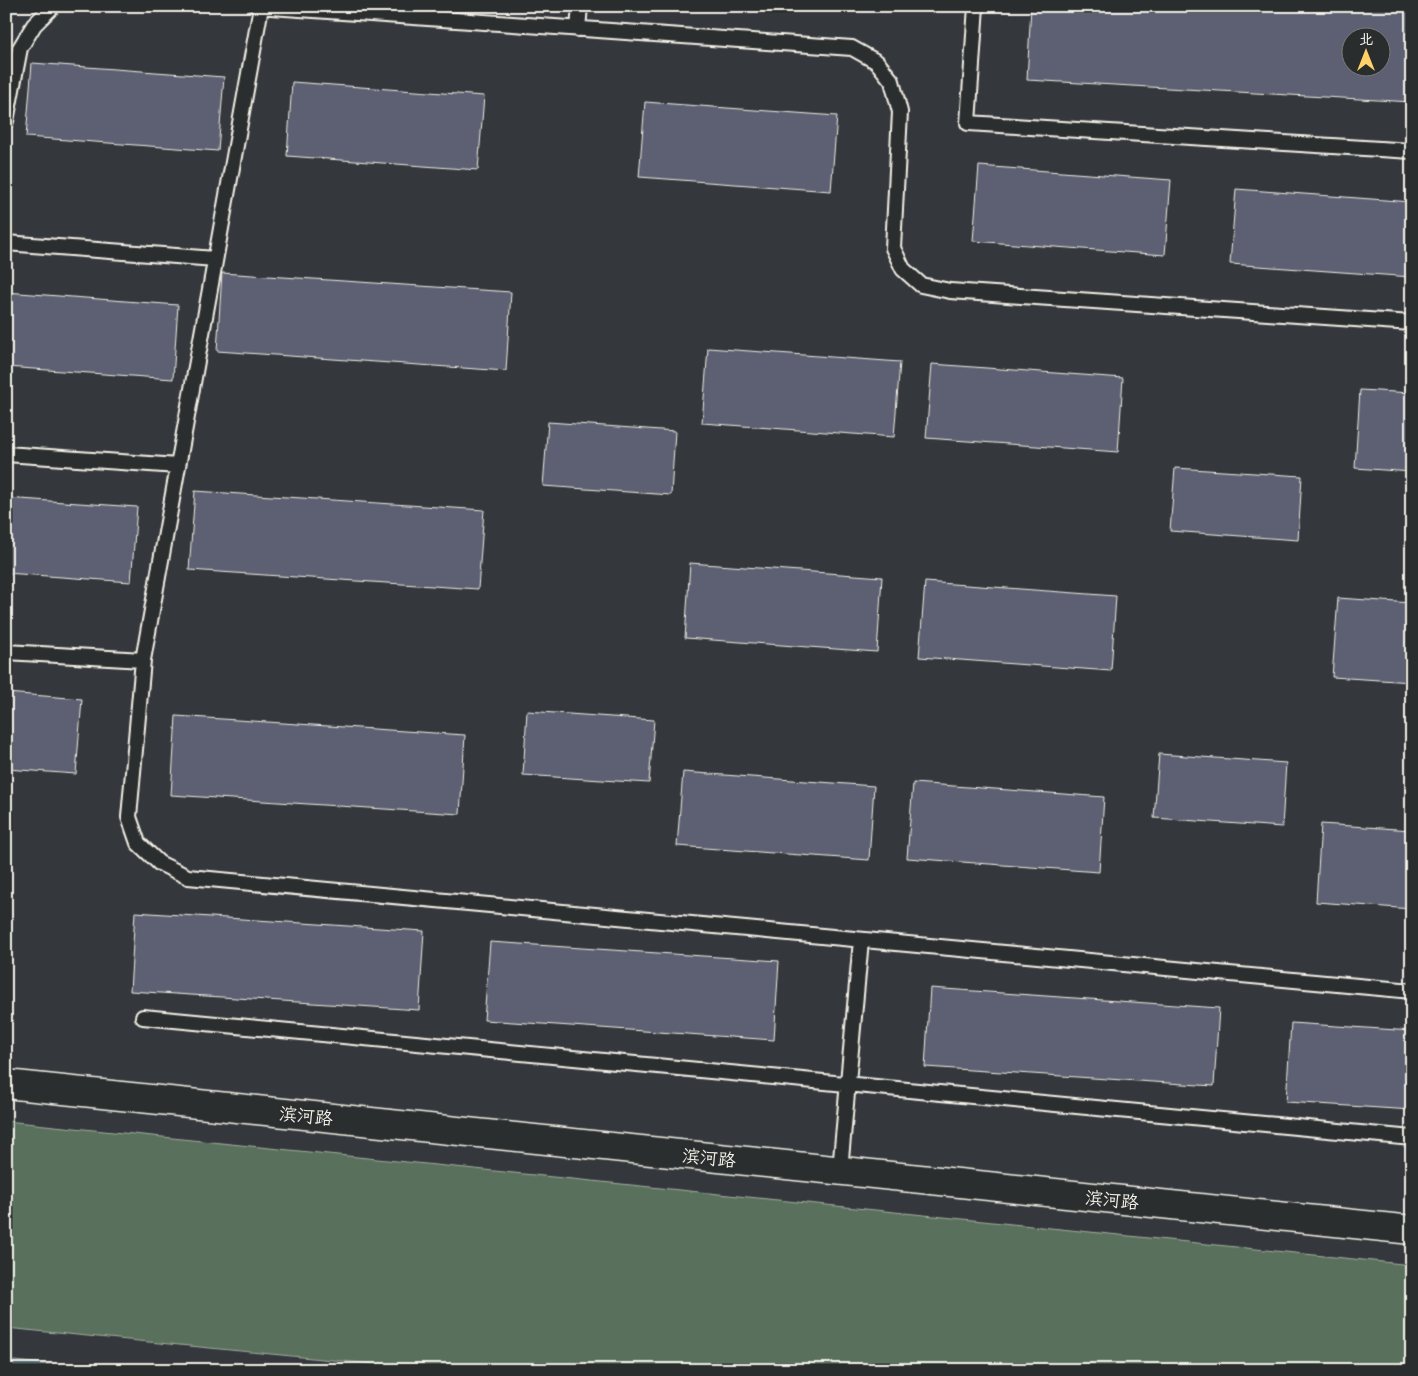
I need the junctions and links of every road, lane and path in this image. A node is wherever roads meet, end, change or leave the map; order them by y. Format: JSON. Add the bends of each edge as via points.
{"nodes":[{"id":1,"x":53,"y":6,"type":"edge"},
{"id":2,"x":256,"y":6,"type":"edge"},
{"id":3,"x":580,"y":6,"type":"edge"},
{"id":4,"x":976,"y":6,"type":"edge"},
{"id":5,"x":262,"y":7,"type":"edge"},
{"id":6,"x":578,"y":28,"type":"junction"},
{"id":7,"x":6,"y":122,"type":"edge"},
{"id":8,"x":1412,"y":151,"type":"edge"},
{"id":9,"x":6,"y":243,"type":"edge"},
{"id":10,"x":216,"y":260,"type":"junction"},
{"id":11,"x":1412,"y":323,"type":"edge"},
{"id":12,"x":6,"y":454,"type":"edge"},
{"id":13,"x":178,"y":466,"type":"junction"},
{"id":14,"x":6,"y":652,"type":"edge"},
{"id":15,"x":143,"y":660,"type":"junction"},
{"id":16,"x":860,"y":940,"type":"junction"},
{"id":17,"x":1412,"y":992,"type":"edge"},
{"id":18,"x":143,"y":1017,"type":"dead end"},
{"id":19,"x":6,"y":1084,"type":"edge"},
{"id":20,"x":847,"y":1084,"type":"junction"},
{"id":21,"x":1412,"y":1138,"type":"edge"},
{"id":22,"x":840,"y":1170,"type":"junction"},
{"id":23,"x":1412,"y":1230,"type":"edge"}],
"edges":[{"from":1,"to":7,"type":"lane","via":[[34,25],[20,48]]},
{"from":2,"to":5,"type":"lane"},
{"from":3,"to":6,"type":"lane"},
{"from":4,"to":8,"type":"lane","via":[[968,123]]},
{"from":5,"to":6,"type":"lane"},
{"from":5,"to":10,"type":"lane"},
{"from":6,"to":11,"type":"lane","via":[[852,48],[877,62],[892,81],[900,112],[893,248],[904,269],[921,285],[950,291]]},
{"from":9,"to":10,"type":"lane"},
{"from":10,"to":13,"type":"lane"},
{"from":12,"to":13,"type":"lane"},
{"from":13,"to":15,"type":"lane"},
{"from":14,"to":15,"type":"lane"},
{"from":15,"to":16,"type":"lane","via":[[129,818],[138,843],[159,863],[188,877]]},
{"from":16,"to":17,"type":"lane"},
{"from":16,"to":20,"type":"lane"},
{"from":18,"to":20,"type":"lane"},
{"from":19,"to":22,"type":"street","name":"滨河路"},
{"from":20,"to":21,"type":"lane"},
{"from":20,"to":22,"type":"lane"},
{"from":22,"to":23,"type":"street","name":"滨河路"}]}
